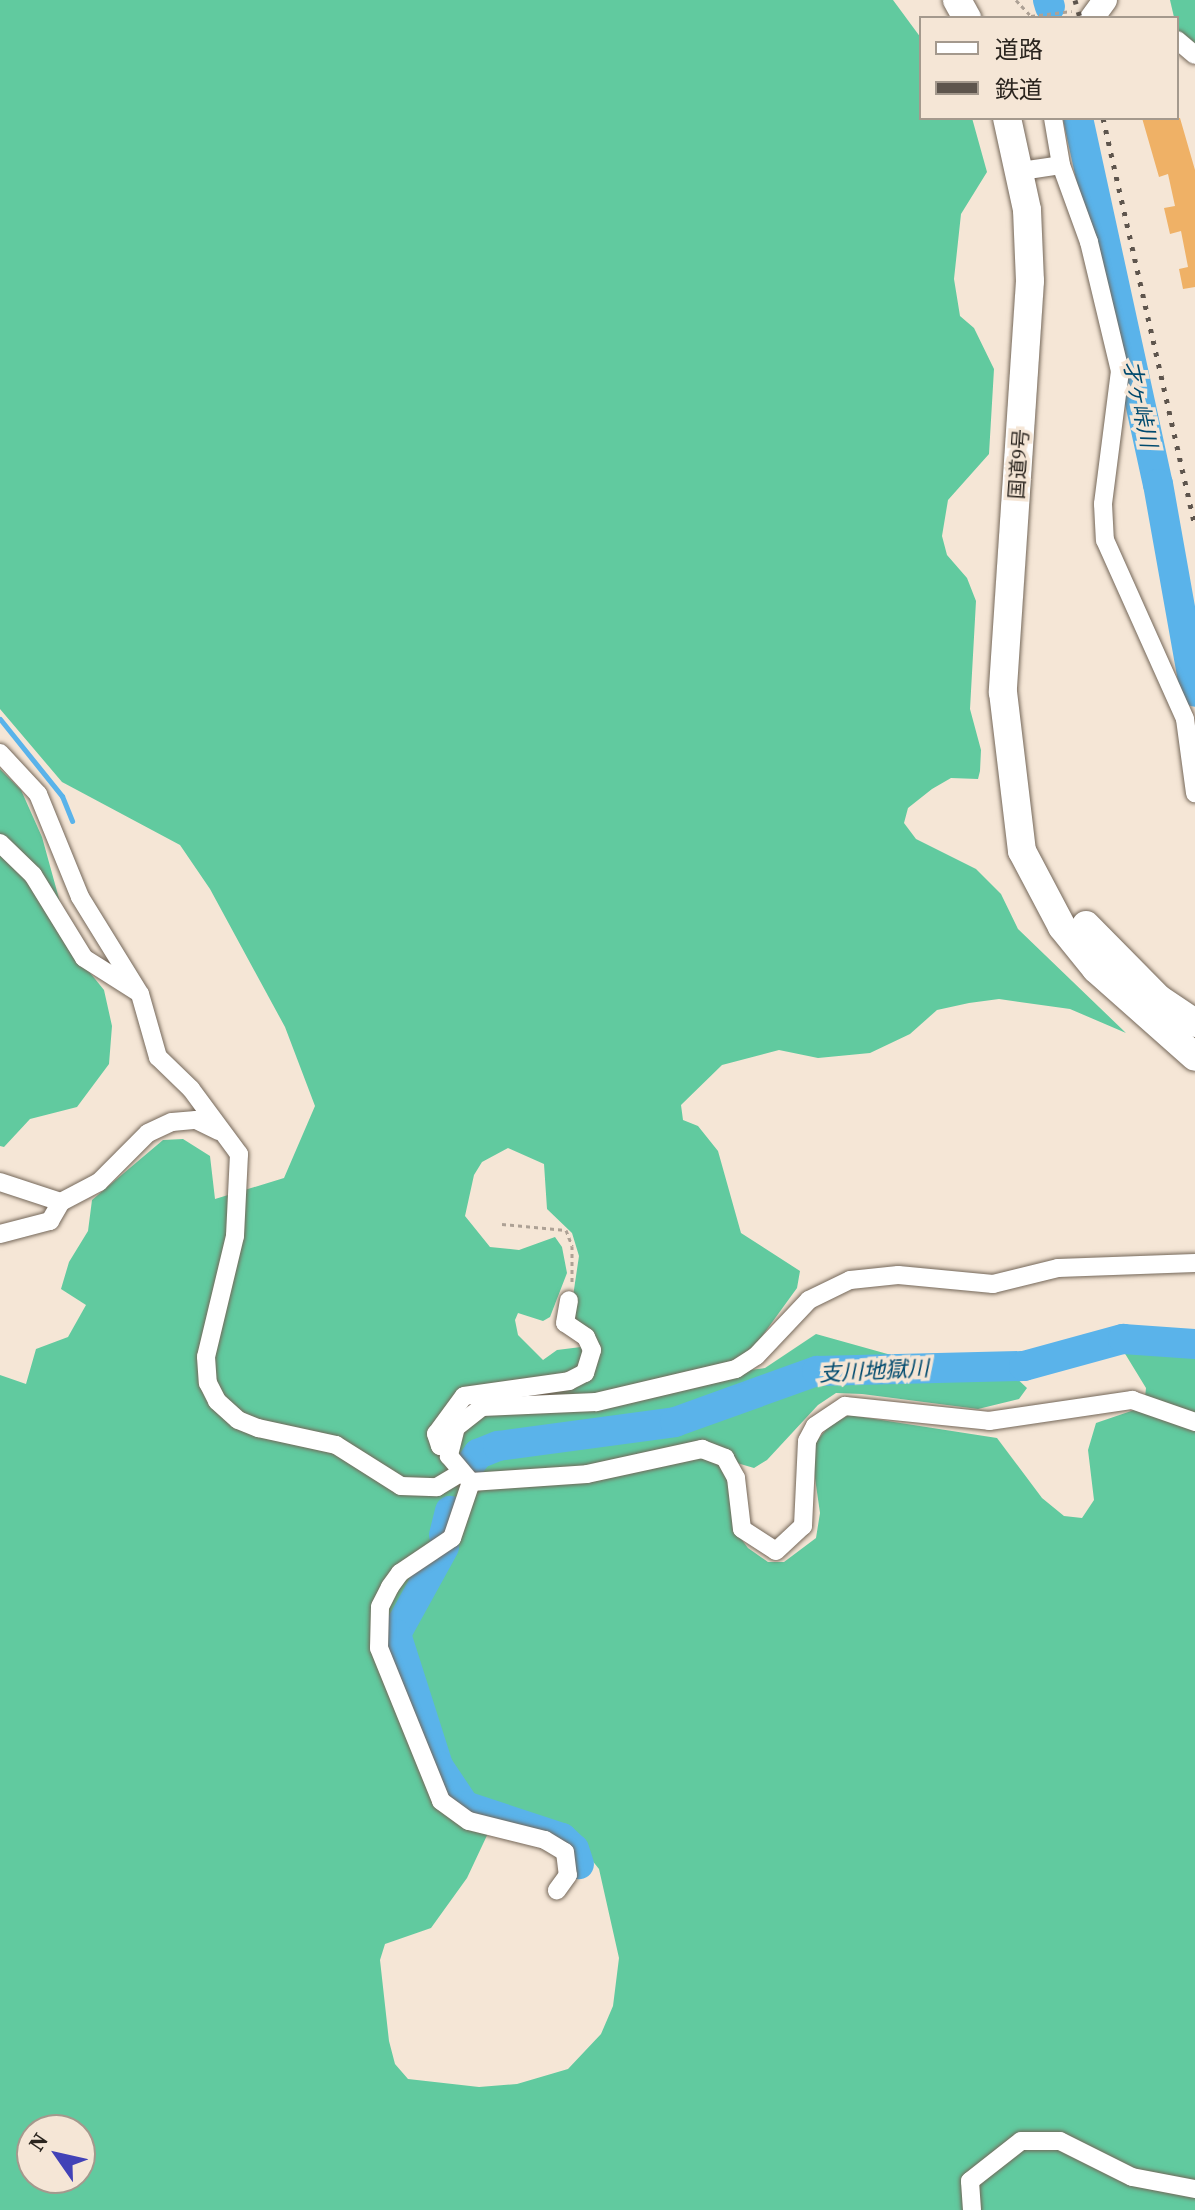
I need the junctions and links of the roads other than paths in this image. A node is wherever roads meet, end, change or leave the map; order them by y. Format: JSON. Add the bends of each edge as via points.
{"nodes":[{"id":1,"x":1179,"y":42,"type":"edge"},
{"id":2,"x":1195,"y":55,"type":"edge"},
{"id":3,"x":1008,"y":120,"type":"edge"},
{"id":4,"x":1022,"y":120,"type":"edge"},
{"id":5,"x":1053,"y":120,"type":"edge"},
{"id":6,"x":1020,"y":161,"type":"junction"},
{"id":7,"x":1061,"y":165,"type":"junction"},
{"id":8,"x":0,"y":753,"type":"edge"},
{"id":9,"x":1195,"y":793,"type":"edge"},
{"id":10,"x":1019,"y":811,"type":"junction"},
{"id":11,"x":0,"y":843,"type":"edge"},
{"id":12,"x":139,"y":992,"type":"junction"},
{"id":13,"x":1195,"y":1023,"type":"edge"},
{"id":14,"x":1195,"y":1057,"type":"edge"},
{"id":15,"x":221,"y":1133,"type":"junction"},
{"id":16,"x":0,"y":1182,"type":"edge"},
{"id":17,"x":61,"y":1202,"type":"junction"},
{"id":18,"x":0,"y":1234,"type":"edge"},
{"id":19,"x":1195,"y":1263,"type":"edge"},
{"id":20,"x":569,"y":1300,"type":"road end"},
{"id":21,"x":1195,"y":1422,"type":"edge"},
{"id":22,"x":449,"y":1448,"type":"junction"},
{"id":23,"x":465,"y":1478,"type":"junction"},
{"id":24,"x":557,"y":1890,"type":"dead end"},
{"id":25,"x":1195,"y":2189,"type":"edge"},
{"id":26,"x":972,"y":2210,"type":"edge"}],
"edges":[{"from":1,"to":2,"type":"street"},
{"from":3,"to":6,"type":"highway","name":"国道9号"},
{"from":4,"to":6,"type":"main road"},
{"from":5,"to":7,"type":"street"},
{"from":6,"to":7,"type":"street"},
{"from":6,"to":10,"type":"highway","name":"国道9号","via":[[1030,281],[1003,692],[1006,746]]},
{"from":7,"to":9,"type":"street","via":[[1089,242],[1120,371],[1103,504],[1105,540],[1185,719]]},
{"from":8,"to":12,"type":"street","via":[[38,794],[80,897]]},
{"from":10,"to":13,"type":"highway","name":"国道9号","via":[[1062,895],[1104,949]]},
{"from":10,"to":14,"type":"highway","name":"国道9号","via":[[1022,851],[1062,927],[1096,969]]},
{"from":11,"to":12,"type":"street","via":[[33,875],[84,958]]},
{"from":12,"to":15,"type":"street","via":[[158,1057],[191,1089]]},
{"from":15,"to":17,"type":"street","via":[[196,1120],[172,1122],[148,1133],[99,1182]]},
{"from":15,"to":23,"type":"street","via":[[239,1154],[241,1186],[235,1236],[206,1357],[208,1383],[217,1401],[238,1420],[258,1428],[336,1445],[401,1486],[437,1487]]},
{"from":16,"to":17,"type":"street"},
{"from":17,"to":18,"type":"street","via":[[50,1221]]},
{"from":19,"to":22,"type":"street","via":[[1058,1268],[993,1284],[898,1275],[850,1280],[809,1300],[756,1356],[736,1369],[596,1402],[482,1407],[460,1421]]},
{"from":20,"to":22,"type":"street","via":[[565,1323],[586,1337],[592,1350],[585,1373],[569,1381],[464,1396],[436,1434],[440,1446]]},
{"from":21,"to":23,"type":"street","via":[[1132,1400],[989,1421],[845,1406],[815,1426],[807,1441],[803,1526],[776,1551],[742,1529],[736,1478],[725,1458],[702,1449],[587,1474]]},
{"from":22,"to":23,"type":"street"},
{"from":23,"to":24,"type":"street","via":[[452,1538],[400,1573],[390,1587],[380,1607],[379,1648],[441,1801],[469,1821],[545,1840],[565,1852],[568,1875]]},
{"from":25,"to":26,"type":"street","via":[[1132,2177],[1060,2141],[1021,2141],[970,2181]]}]}
